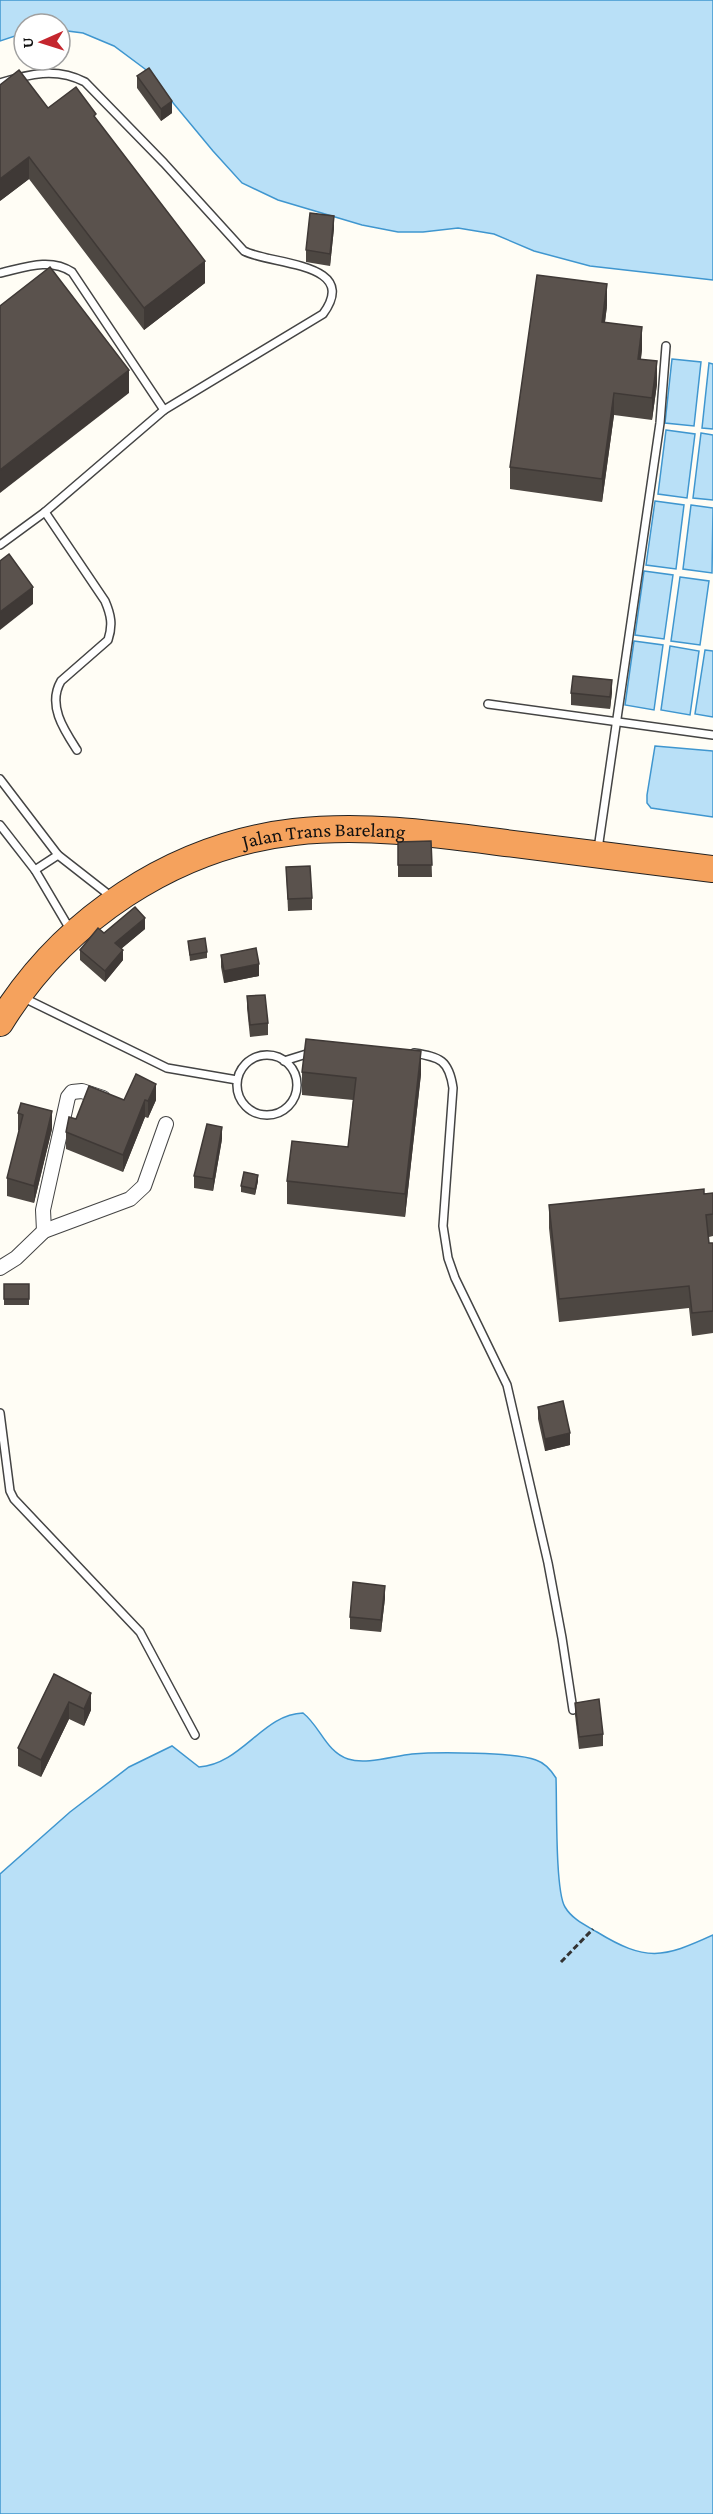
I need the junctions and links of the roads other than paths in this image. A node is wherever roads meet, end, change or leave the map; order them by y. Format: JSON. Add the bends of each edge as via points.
{"nodes":[{"id":1,"x":0,"y":82,"type":"edge"},
{"id":2,"x":0,"y":273,"type":"edge"},
{"id":3,"x":666,"y":346,"type":"dead end"},
{"id":4,"x":164,"y":410,"type":"junction"},
{"id":5,"x":45,"y":512,"type":"junction"},
{"id":6,"x":0,"y":545,"type":"edge"},
{"id":7,"x":488,"y":704,"type":"dead end"},
{"id":8,"x":616,"y":722,"type":"junction"},
{"id":9,"x":713,"y":735,"type":"edge"},
{"id":10,"x":77,"y":750,"type":"dead end"},
{"id":11,"x":0,"y":779,"type":"edge"},
{"id":12,"x":0,"y":825,"type":"edge"},
{"id":13,"x":597,"y":854,"type":"junction"},
{"id":14,"x":58,"y":855,"type":"junction"},
{"id":15,"x":713,"y":869,"type":"edge"},
{"id":16,"x":35,"y":870,"type":"junction"},
{"id":17,"x":116,"y":900,"type":"junction"},
{"id":18,"x":72,"y":933,"type":"junction"},
{"id":19,"x":9,"y":1006,"type":"edge"},
{"id":20,"x":321,"y":1051,"type":"edge"},
{"id":21,"x":404,"y":1052,"type":"edge"},
{"id":22,"x":284,"y":1060,"type":"junction"},
{"id":23,"x":237,"y":1080,"type":"junction"},
{"id":24,"x":109,"y":1100,"type":"edge"},
{"id":25,"x":166,"y":1124,"type":"dead end"},
{"id":26,"x":44,"y":1231,"type":"junction"},
{"id":27,"x":0,"y":1268,"type":"edge"},
{"id":28,"x":0,"y":1413,"type":"edge"},
{"id":29,"x":573,"y":1710,"type":"edge"},
{"id":30,"x":195,"y":1735,"type":"dead end"}],
"edges":[{"from":1,"to":4,"type":"lane","via":[[57,72],[84,82],[244,251],[314,270],[328,279],[332,301],[323,314]]},
{"from":2,"to":4,"type":"lane","via":[[51,264],[72,272]]},
{"from":3,"to":8,"type":"lane","via":[[660,423]]},
{"from":4,"to":5,"type":"lane"},
{"from":5,"to":6,"type":"lane"},
{"from":5,"to":10,"type":"lane","via":[[105,601],[111,617],[108,640],[58,687],[60,724]]},
{"from":7,"to":8,"type":"lane"},
{"from":8,"to":9,"type":"lane"},
{"from":8,"to":13,"type":"lane"},
{"from":11,"to":14,"type":"lane"},
{"from":12,"to":16,"type":"lane"},
{"from":13,"to":15,"type":"highway","name":"Jalan Trans Barelang"},
{"from":13,"to":17,"type":"highway","name":"Jalan Trans Barelang","via":[[422,832],[360,828],[293,832],[201,855],[158,874]]},
{"from":14,"to":16,"type":"lane"},
{"from":14,"to":17,"type":"lane"},
{"from":16,"to":18,"type":"lane"},
{"from":17,"to":18,"type":"highway","name":"Jalan Trans Barelang"},
{"from":18,"to":19,"type":"highway","name":"Jalan Trans Barelang"},
{"from":19,"to":23,"type":"lane","via":[[167,1068]]},
{"from":20,"to":22,"type":"lane"},
{"from":21,"to":29,"type":"lane","via":[[435,1056],[451,1073],[443,1226],[448,1258],[507,1384],[548,1563]]},
{"from":22,"to":23,"type":"lane","via":[[265,1054],[255,1057],[240,1070]]},
{"from":22,"to":23,"type":"lane","via":[[295,1077],[296,1088],[294,1097],[282,1110],[264,1114],[247,1107],[241,1100]]},
{"from":24,"to":26,"type":"street","via":[[82,1091],[72,1092],[68,1097],[43,1210]]},
{"from":25,"to":26,"type":"street","via":[[144,1186],[137,1194]]},
{"from":26,"to":27,"type":"street"},
{"from":28,"to":30,"type":"lane","via":[[14,1499],[140,1632]]}]}
